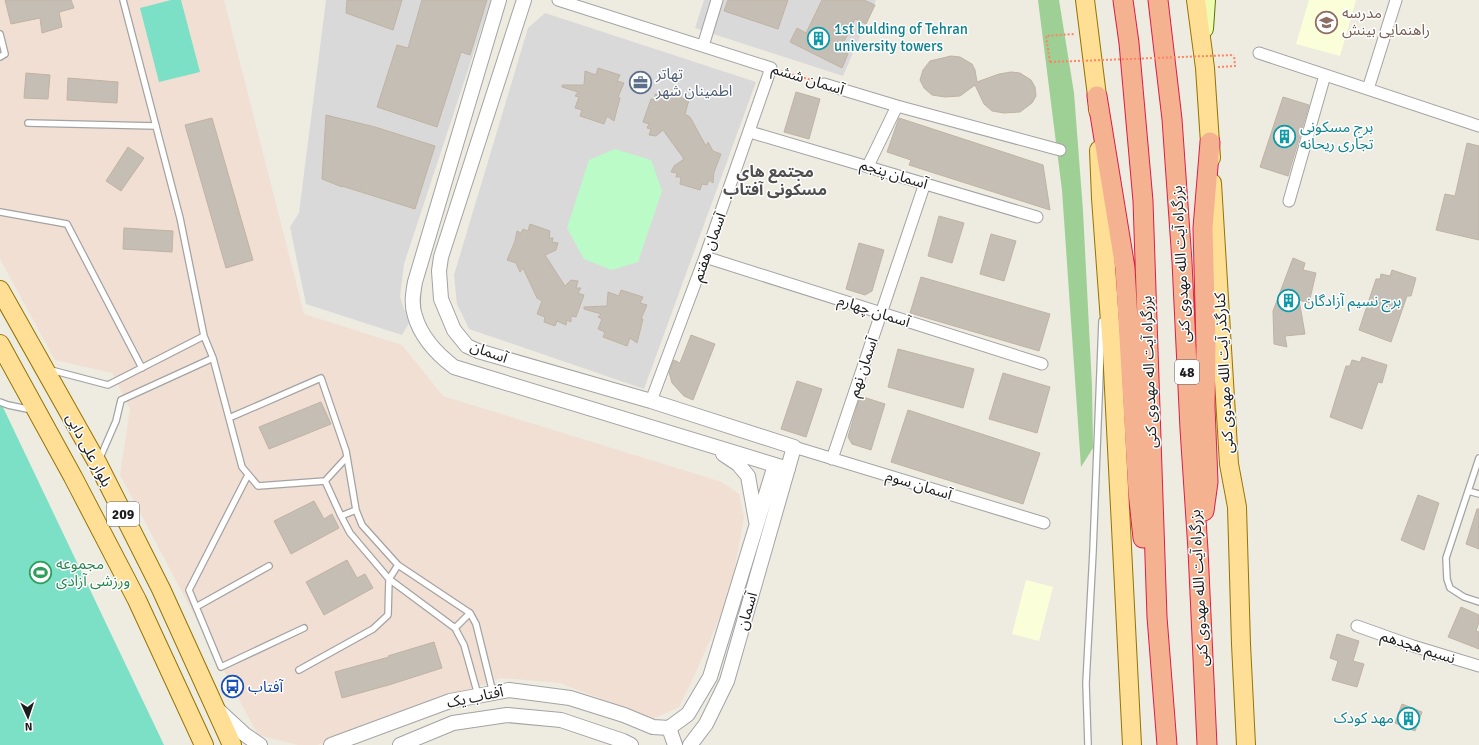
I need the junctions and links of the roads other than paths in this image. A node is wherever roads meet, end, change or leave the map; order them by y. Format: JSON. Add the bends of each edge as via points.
{"nodes":[{"id":1,"x":123,"y":0,"type":"edge"},
{"id":2,"x":499,"y":0,"type":"edge"},
{"id":3,"x":524,"y":0,"type":"edge"},
{"id":4,"x":558,"y":0,"type":"edge"},
{"id":5,"x":717,"y":0,"type":"edge"},
{"id":6,"x":1124,"y":0,"type":"edge"},
{"id":7,"x":1158,"y":0,"type":"edge"},
{"id":8,"x":1196,"y":0,"type":"edge"},
{"id":9,"x":1207,"y":0,"type":"edge"},
{"id":10,"x":1396,"y":0,"type":"edge"},
{"id":11,"x":1084,"y":5,"type":"edge"},
{"id":12,"x":0,"y":34,"type":"edge"},
{"id":13,"x":703,"y":46,"type":"junction"},
{"id":14,"x":1259,"y":52,"type":"dead end"},
{"id":15,"x":0,"y":56,"type":"edge"},
{"id":16,"x":771,"y":68,"type":"joint"},
{"id":17,"x":1205,"y":68,"type":"junction"},
{"id":18,"x":1325,"y":75,"type":"junction"},
{"id":19,"x":824,"y":84,"type":"road end"},
{"id":20,"x":1368,"y":89,"type":"junction"},
{"id":21,"x":1098,"y":96,"type":"junction"},
{"id":22,"x":897,"y":106,"type":"junction"},
{"id":23,"x":28,"y":123,"type":"dead end"},
{"id":24,"x":156,"y":126,"type":"junction"},
{"id":25,"x":1479,"y":126,"type":"edge"},
{"id":26,"x":750,"y":132,"type":"junction"},
{"id":27,"x":1210,"y":142,"type":"junction"},
{"id":28,"x":1060,"y":150,"type":"dead end"},
{"id":29,"x":868,"y":166,"type":"junction"},
{"id":30,"x":925,"y":183,"type":"junction"},
{"id":31,"x":1289,"y":201,"type":"dead end"},
{"id":32,"x":0,"y":212,"type":"edge"},
{"id":33,"x":1037,"y":217,"type":"dead end"},
{"id":34,"x":705,"y":257,"type":"junction"},
{"id":35,"x":0,"y":290,"type":"edge"},
{"id":36,"x":1108,"y":295,"type":"junction"},
{"id":37,"x":881,"y":313,"type":"junction"},
{"id":38,"x":204,"y":336,"type":"junction"},
{"id":39,"x":0,"y":344,"type":"edge"},
{"id":40,"x":213,"y":358,"type":"junction"},
{"id":41,"x":1042,"y":364,"type":"dead end"},
{"id":42,"x":142,"y":368,"type":"junction"},
{"id":43,"x":45,"y":369,"type":"junction"},
{"id":44,"x":651,"y":401,"type":"junction"},
{"id":45,"x":0,"y":402,"type":"edge"},
{"id":46,"x":37,"y":411,"type":"junction"},
{"id":47,"x":229,"y":418,"type":"junction"},
{"id":48,"x":709,"y":445,"type":"junction"},
{"id":49,"x":794,"y":448,"type":"junction"},
{"id":50,"x":347,"y":457,"type":"junction"},
{"id":51,"x":1479,"y":458,"type":"edge"},
{"id":52,"x":832,"y":459,"type":"junction"},
{"id":53,"x":98,"y":464,"type":"junction"},
{"id":54,"x":781,"y":467,"type":"junction"},
{"id":55,"x":248,"y":475,"type":"junction"},
{"id":56,"x":326,"y":481,"type":"junction"},
{"id":57,"x":1468,"y":491,"type":"junction"},
{"id":58,"x":1479,"y":494,"type":"edge"},
{"id":59,"x":356,"y":510,"type":"junction"},
{"id":60,"x":341,"y":516,"type":"junction"},
{"id":61,"x":1044,"y":523,"type":"dead end"},
{"id":62,"x":756,"y":524,"type":"junction"},
{"id":63,"x":1198,"y":550,"type":"junction"},
{"id":64,"x":398,"y":565,"type":"junction"},
{"id":65,"x":269,"y":566,"type":"dead end"},
{"id":66,"x":389,"y":579,"type":"junction"},
{"id":67,"x":1479,"y":602,"type":"edge"},
{"id":68,"x":196,"y":607,"type":"junction"},
{"id":69,"x":470,"y":613,"type":"junction"},
{"id":70,"x":1157,"y":618,"type":"junction"},
{"id":71,"x":1357,"y":626,"type":"dead end"},
{"id":72,"x":304,"y":628,"type":"dead end"},
{"id":73,"x":455,"y":628,"type":"junction"},
{"id":74,"x":1479,"y":666,"type":"edge"},
{"id":75,"x":299,"y":670,"type":"dead end"},
{"id":76,"x":493,"y":693,"type":"junction"},
{"id":77,"x":478,"y":696,"type":"junction"},
{"id":78,"x":215,"y":708,"type":"junction"},
{"id":79,"x":670,"y":728,"type":"junction"},
{"id":80,"x":1166,"y":741,"type":"edge"},
{"id":81,"x":204,"y":745,"type":"edge"},
{"id":82,"x":232,"y":745,"type":"edge"},
{"id":83,"x":260,"y":745,"type":"edge"},
{"id":84,"x":331,"y":745,"type":"edge"},
{"id":85,"x":400,"y":745,"type":"edge"},
{"id":86,"x":631,"y":745,"type":"edge"},
{"id":87,"x":675,"y":745,"type":"edge"},
{"id":88,"x":690,"y":745,"type":"edge"},
{"id":89,"x":1088,"y":745,"type":"edge"},
{"id":90,"x":1132,"y":745,"type":"edge"},
{"id":91,"x":1208,"y":745,"type":"edge"},
{"id":92,"x":1246,"y":745,"type":"edge"}],
"edges":[{"from":1,"to":24,"type":"lane"},
{"from":2,"to":48,"type":"street","name":"آسمان","via":[[418,266],[412,299],[415,316],[431,347],[454,367]]},
{"from":3,"to":44,"type":"street","name":"آسمان","via":[[441,257],[441,299],[454,330],[467,346]]},
{"from":4,"to":13,"type":"street","name":"آسمان ششم"},
{"from":5,"to":13,"type":"street"},
{"from":6,"to":70,"type":"highway","name":"بزرگراه آیت اله مهدوی کنی","via":[[1143,201]]},
{"from":7,"to":63,"type":"highway","name":"بزرگراه آیت الله مهدوی کنی","number":"48","via":[[1172,119]]},
{"from":8,"to":17,"type":"main road","name":"کنارگذر آیت الله مهدوی کنی"},
{"from":9,"to":17,"type":"main road","via":[[1204,21]]},
{"from":10,"to":20,"type":"street"},
{"from":11,"to":21,"type":"main road"},
{"from":12,"to":15,"type":"lane","via":[[5,54]]},
{"from":13,"to":16,"type":"street","name":"آسمان ششم"},
{"from":14,"to":18,"type":"street"},
{"from":16,"to":26,"type":"street","name":"آسمان هفتم"},
{"from":17,"to":27,"type":"main road","name":"کنارگذر آیت الله مهدوی کنی"},
{"from":18,"to":20,"type":"street"},
{"from":18,"to":31,"type":"street"},
{"from":19,"to":22,"type":"street","name":"آسمان ششم"},
{"from":20,"to":25,"type":"street"},
{"from":21,"to":36,"type":"main road","via":[[1101,198]]},
{"from":21,"to":70,"type":"highway","via":[[1125,268],[1138,491],[1148,586]]},
{"from":22,"to":28,"type":"street","name":"آسمان ششم"},
{"from":22,"to":29,"type":"street"},
{"from":23,"to":24,"type":"lane"},
{"from":24,"to":38,"type":"lane","via":[[180,218]]},
{"from":26,"to":29,"type":"street","name":"آسمان پنجم"},
{"from":26,"to":34,"type":"street","name":"آسمان هفتم"},
{"from":27,"to":63,"type":"highway","via":[[1203,228],[1208,482]]},
{"from":27,"to":92,"type":"main road","name":"کنارگذر آیت الله مهدوی کنی","via":[[1229,464],[1237,507]]},
{"from":29,"to":30,"type":"street","name":"آسمان پنجم"},
{"from":30,"to":33,"type":"street","name":"آسمان پنجم"},
{"from":30,"to":37,"type":"street","name":"آسمان نهم"},
{"from":32,"to":42,"type":"lane","via":[[68,224]]},
{"from":34,"to":37,"type":"street","name":"آسمان چهارم"},
{"from":34,"to":44,"type":"street","name":"آسمان هفتم"},
{"from":35,"to":43,"type":"main road","name":"بلوار علی دایی","number":"209"},
{"from":36,"to":89,"type":"lane","via":[[1102,316],[1086,683]]},
{"from":36,"to":90,"type":"main road"},
{"from":37,"to":41,"type":"street","name":"آسمان چهارم"},
{"from":37,"to":52,"type":"street","name":"آسمان نهم"},
{"from":38,"to":40,"type":"lane"},
{"from":38,"to":42,"type":"lane"},
{"from":39,"to":46,"type":"main road","name":"بلوار علی دایی","number":"209"},
{"from":40,"to":47,"type":"lane"},
{"from":40,"to":53,"type":"lane","via":[[121,400],[116,421]]},
{"from":42,"to":43,"type":"lane","via":[[108,386]]},
{"from":43,"to":53,"type":"main road","name":"بلوار علی دایی","number":"209"},
{"from":44,"to":49,"type":"street","name":"آسمان"},
{"from":45,"to":46,"type":"lane"},
{"from":46,"to":81,"type":"main road","name":"بلوار علی دایی","number":"209","via":[[137,600]]},
{"from":47,"to":50,"type":"lane","via":[[321,378]]},
{"from":47,"to":55,"type":"lane","via":[[242,467]]},
{"from":48,"to":54,"type":"street","name":"آسمان"},
{"from":48,"to":62,"type":"street","via":[[738,464],[748,476]]},
{"from":49,"to":52,"type":"street","name":"آسمان سوم"},
{"from":49,"to":54,"type":"street","name":"آسمان"},
{"from":50,"to":56,"type":"lane"},
{"from":50,"to":59,"type":"lane"},
{"from":51,"to":57,"type":"lane"},
{"from":52,"to":61,"type":"street","name":"آسمان سوم"},
{"from":53,"to":78,"type":"main road","name":"بلوار علی دایی","number":"209","via":[[161,589]]},
{"from":54,"to":62,"type":"street","name":"آسمان"},
{"from":54,"to":88,"type":"street","name":"آسمان","via":[[728,680],[706,724]]},
{"from":55,"to":56,"type":"lane","via":[[258,486]]},
{"from":55,"to":68,"type":"lane","via":[[189,590]]},
{"from":56,"to":60,"type":"lane"},
{"from":57,"to":58,"type":"lane"},
{"from":57,"to":67,"type":"lane","via":[[1446,558],[1446,579],[1450,588],[1464,597]]},
{"from":59,"to":60,"type":"lane"},
{"from":59,"to":64,"type":"lane","via":[[362,525]]},
{"from":60,"to":66,"type":"lane","via":[[350,533]]},
{"from":62,"to":79,"type":"street","name":"آسمان","via":[[710,677],[688,714]]},
{"from":63,"to":91,"type":"highway","name":"بزرگراه آیت الله مهدوی کنی","number":"48"},
{"from":64,"to":66,"type":"lane"},
{"from":64,"to":69,"type":"lane"},
{"from":65,"to":68,"type":"lane"},
{"from":66,"to":73,"type":"lane"},
{"from":66,"to":75,"type":"lane","via":[[388,615],[373,629]]},
{"from":68,"to":72,"type":"lane","via":[[221,667]]},
{"from":69,"to":73,"type":"lane"},
{"from":69,"to":76,"type":"lane","via":[[476,624]]},
{"from":70,"to":80,"type":"highway","name":"بزرگراه آیت اله مهدوی کنی"},
{"from":71,"to":74,"type":"street","name":"نسیم هجدهم"},
{"from":73,"to":77,"type":"lane","via":[[464,645]]},
{"from":76,"to":77,"type":"street","name":"آفتاب یک"},
{"from":76,"to":79,"type":"street","name":"آفتاب یک","via":[[509,690],[570,698],[653,727]]},
{"from":77,"to":84,"type":"street","name":"آفتاب یک","via":[[450,701]]},
{"from":78,"to":82,"type":"main road","name":"بلوار علی دایی","number":"209"},
{"from":78,"to":83,"type":"street"},
{"from":79,"to":87,"type":"street"},
{"from":85,"to":86,"type":"street","name":"آفتاب یک","via":[[453,723],[506,715],[561,720]]}]}
